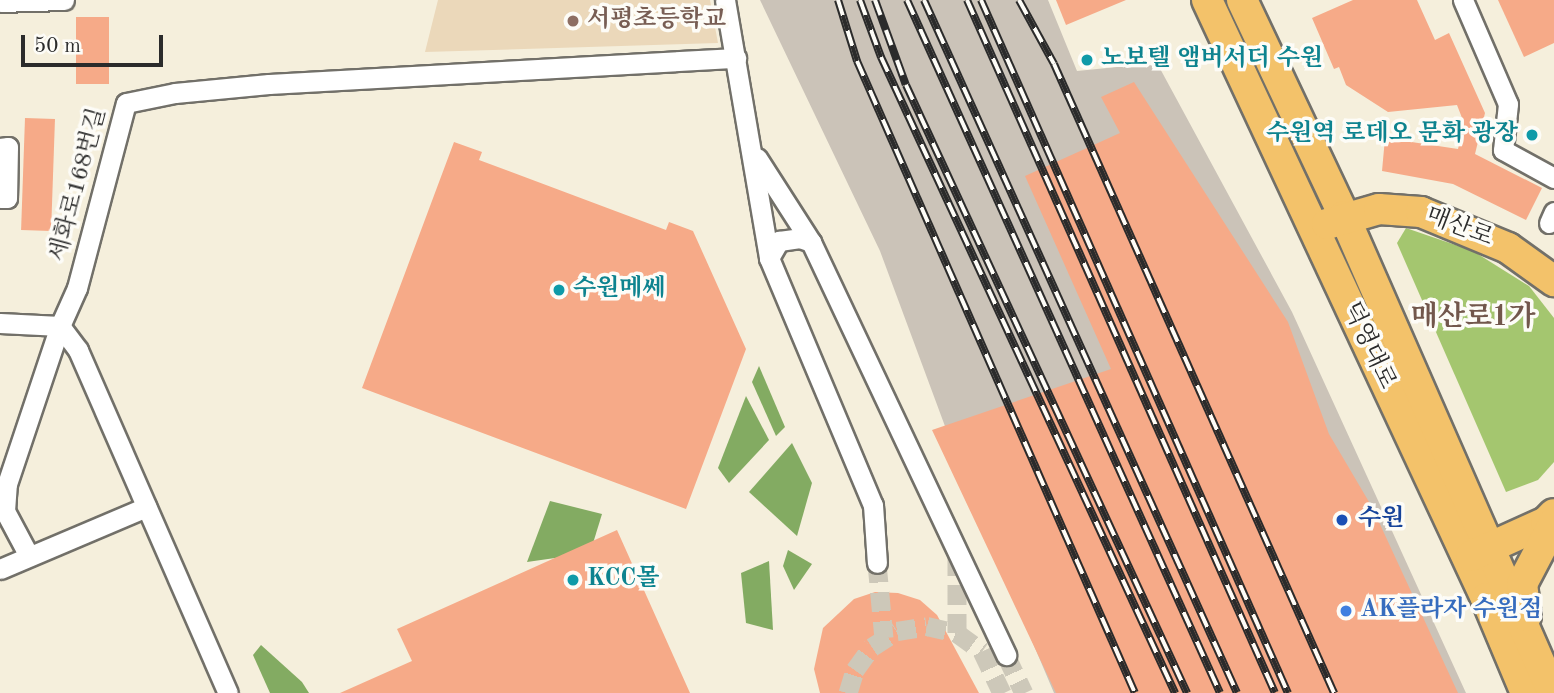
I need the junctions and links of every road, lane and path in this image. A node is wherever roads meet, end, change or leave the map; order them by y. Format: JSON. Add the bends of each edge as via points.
{"nodes":[{"id":1,"x":64,"y":0,"type":"edge"},
{"id":2,"x":725,"y":0,"type":"edge"},
{"id":3,"x":1207,"y":0,"type":"edge"},
{"id":4,"x":1242,"y":0,"type":"edge"},
{"id":5,"x":1462,"y":0,"type":"edge"},
{"id":6,"x":0,"y":2,"type":"edge"},
{"id":7,"x":736,"y":58,"type":"junction"},
{"id":8,"x":0,"y":148,"type":"edge"},
{"id":9,"x":753,"y":151,"type":"junction"},
{"id":10,"x":1554,"y":178,"type":"edge"},
{"id":11,"x":0,"y":198,"type":"edge"},
{"id":12,"x":1344,"y":216,"type":"junction"},
{"id":13,"x":1314,"y":230,"type":"junction"},
{"id":14,"x":811,"y":242,"type":"junction"},
{"id":15,"x":769,"y":258,"type":"junction"},
{"id":16,"x":1554,"y":281,"type":"edge"},
{"id":17,"x":0,"y":323,"type":"edge"},
{"id":18,"x":60,"y":326,"type":"junction"},
{"id":19,"x":4,"y":483,"type":"edge"},
{"id":20,"x":146,"y":506,"type":"junction"},
{"id":21,"x":1554,"y":513,"type":"edge"},
{"id":22,"x":1554,"y":523,"type":"edge"},
{"id":23,"x":1478,"y":553,"type":"junction"},
{"id":24,"x":29,"y":556,"type":"junction"},
{"id":25,"x":877,"y":564,"type":"tunnel mouth"},
{"id":26,"x":0,"y":569,"type":"edge"},
{"id":27,"x":1529,"y":640,"type":"junction"},
{"id":28,"x":1006,"y":655,"type":"tunnel mouth"},
{"id":29,"x":228,"y":693,"type":"edge"},
{"id":30,"x":1525,"y":693,"type":"edge"},
{"id":31,"x":1553,"y":693,"type":"edge"}],
"edges":[{"from":1,"to":6,"type":"street"},
{"from":2,"to":7,"type":"street"},
{"from":3,"to":13,"type":"main road","name":"덕영대로"},
{"from":4,"to":12,"type":"main road","name":"덕영대로"},
{"from":5,"to":10,"type":"street","via":[[1508,104],[1503,150]]},
{"from":7,"to":9,"type":"street"},
{"from":7,"to":18,"type":"street","name":"세화로168번길","via":[[402,75],[175,93],[126,103],[77,289]]},
{"from":8,"to":11,"type":"street","via":[[8,147],[7,198]]},
{"from":9,"to":14,"type":"street"},
{"from":9,"to":15,"type":"street"},
{"from":12,"to":13,"type":"main road","name":"매산로"},
{"from":12,"to":16,"type":"main road","name":"매산로","via":[[1379,209],[1421,212],[1508,248]]},
{"from":12,"to":23,"type":"main road","name":"덕영대로"},
{"from":13,"to":23,"type":"main road","name":"덕영대로"},
{"from":14,"to":15,"type":"street","via":[[800,238],[779,241]]},
{"from":14,"to":28,"type":"street"},
{"from":15,"to":25,"type":"street","via":[[873,505]]},
{"from":17,"to":18,"type":"street"},
{"from":18,"to":19,"type":"street"},
{"from":18,"to":20,"type":"street","via":[[78,350]]},
{"from":19,"to":24,"type":"street","via":[[5,511]]},
{"from":20,"to":24,"type":"street"},
{"from":20,"to":29,"type":"street"},
{"from":21,"to":23,"type":"main road","via":[[1546,522]]},
{"from":22,"to":27,"type":"main road","via":[[1522,584]]},
{"from":23,"to":27,"type":"main road","name":"덕영대로"},
{"from":23,"to":30,"type":"main road","name":"덕영대로"},
{"from":24,"to":26,"type":"street"},
{"from":27,"to":31,"type":"main road","name":"덕영대로"}]}
